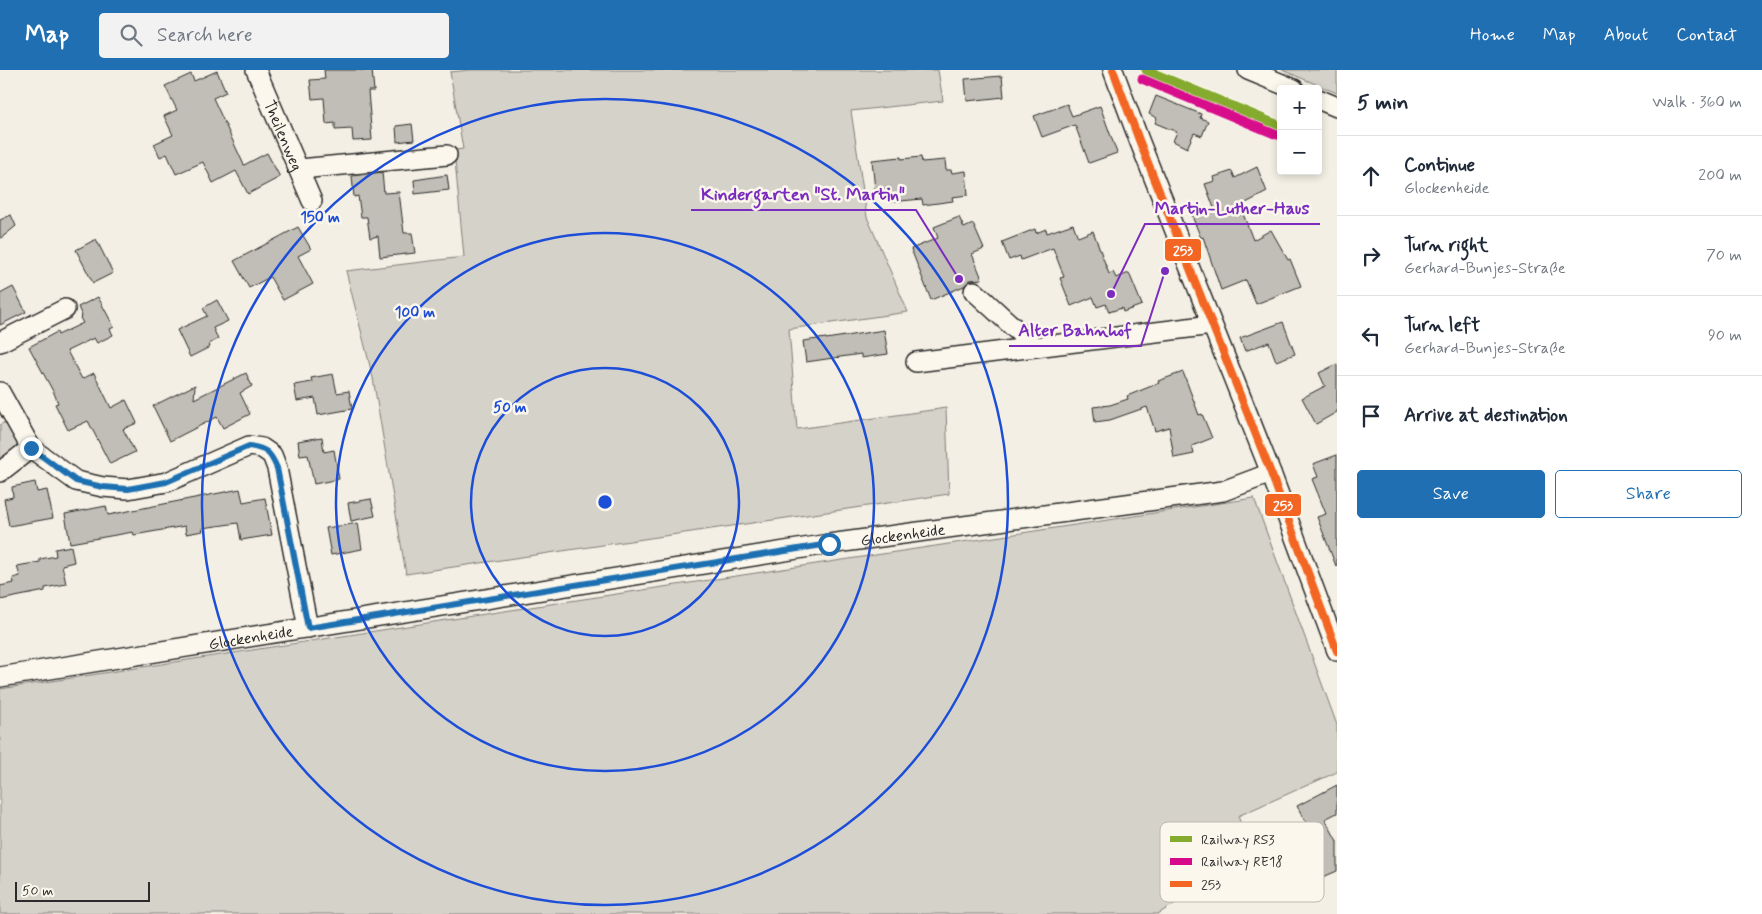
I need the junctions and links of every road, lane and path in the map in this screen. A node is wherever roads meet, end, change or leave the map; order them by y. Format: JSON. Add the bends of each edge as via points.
{"nodes":[{"id":1,"x":256,"y":70,"type":"edge"},
{"id":2,"x":1113,"y":70,"type":"edge"},
{"id":3,"x":1248,"y":70,"type":"edge"},
{"id":4,"x":1284,"y":85,"type":"edge"},
{"id":5,"x":1322,"y":100,"type":"edge"},
{"id":6,"x":1337,"y":106,"type":"edge"},
{"id":7,"x":448,"y":155,"type":"dead end"},
{"id":8,"x":300,"y":169,"type":"junction"},
{"id":9,"x":312,"y":201,"type":"dead end"},
{"id":10,"x":974,"y":292,"type":"dead end"},
{"id":11,"x":65,"y":310,"type":"dead end"},
{"id":12,"x":1212,"y":325,"type":"junction"},
{"id":13,"x":0,"y":342,"type":"edge"},
{"id":14,"x":1035,"y":347,"type":"junction"},
{"id":15,"x":916,"y":362,"type":"dead end"},
{"id":16,"x":0,"y":392,"type":"edge"},
{"id":17,"x":31,"y":448,"type":"junction"},
{"id":18,"x":0,"y":472,"type":"edge"},
{"id":19,"x":1270,"y":472,"type":"junction"},
{"id":20,"x":308,"y":628,"type":"junction"},
{"id":21,"x":1337,"y":651,"type":"edge"},
{"id":22,"x":0,"y":677,"type":"edge"}],
"edges":[{"from":1,"to":8,"type":"street","name":"Theilenweg"},
{"from":2,"to":12,"type":"street"},
{"from":3,"to":4,"type":"street"},
{"from":5,"to":6,"type":"street"},
{"from":7,"to":8,"type":"street"},
{"from":8,"to":9,"type":"street","name":"Theilenweg"},
{"from":10,"to":14,"type":"street"},
{"from":11,"to":13,"type":"street"},
{"from":12,"to":14,"type":"street"},
{"from":12,"to":19,"type":"street"},
{"from":14,"to":15,"type":"street"},
{"from":16,"to":17,"type":"street"},
{"from":17,"to":18,"type":"street"},
{"from":17,"to":20,"type":"street","via":[[76,481],[128,489],[166,482],[249,446],[262,448],[272,455],[277,468]]},
{"from":19,"to":20,"type":"street","name":"Glockenheide","via":[[1223,491],[829,544]]},
{"from":19,"to":21,"type":"street"},
{"from":20,"to":22,"type":"street","name":"Glockenheide"}]}
